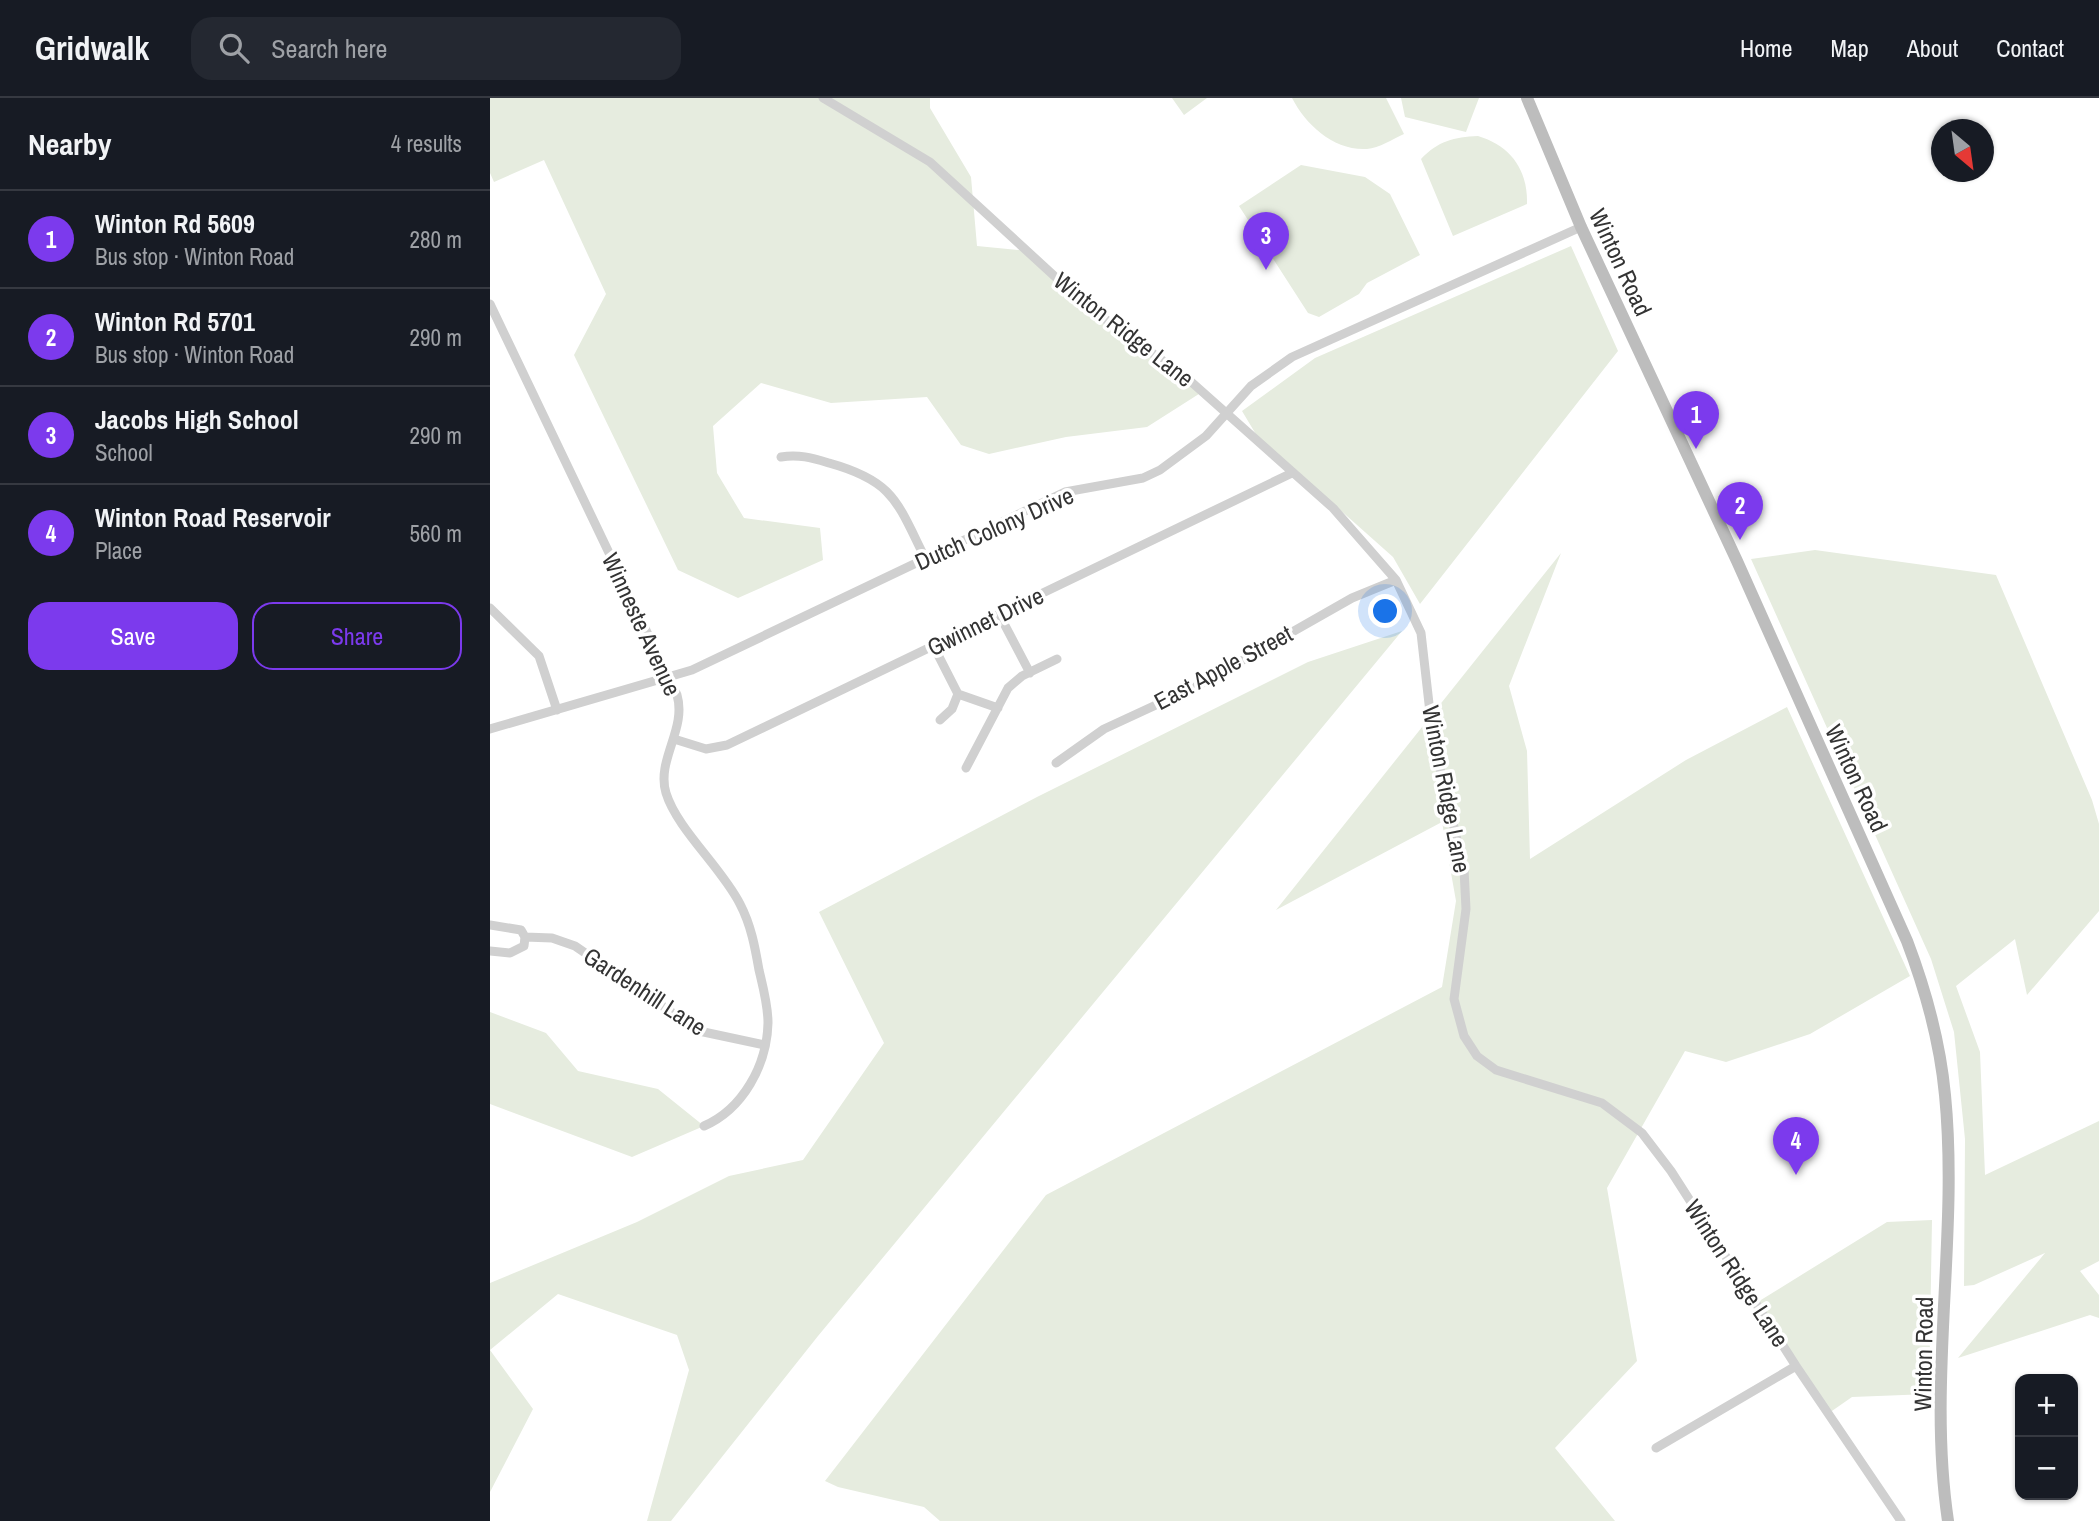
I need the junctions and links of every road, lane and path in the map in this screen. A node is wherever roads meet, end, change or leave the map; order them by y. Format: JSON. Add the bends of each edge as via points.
{"nodes":[{"id":1,"x":823,"y":98,"type":"edge"},
{"id":2,"x":1527,"y":98,"type":"edge"},
{"id":3,"x":1581,"y":227,"type":"junction"},
{"id":4,"x":490,"y":304,"type":"edge"},
{"id":5,"x":495,"y":326,"type":"edge"},
{"id":6,"x":1225,"y":413,"type":"junction"},
{"id":7,"x":781,"y":457,"type":"dead end"},
{"id":8,"x":1292,"y":472,"type":"junction"},
{"id":9,"x":925,"y":558,"type":"junction"},
{"id":10,"x":1396,"y":580,"type":"junction"},
{"id":11,"x":490,"y":608,"type":"edge"},
{"id":12,"x":999,"y":614,"type":"junction"},
{"id":13,"x":933,"y":645,"type":"junction"},
{"id":14,"x":1057,"y":659,"type":"dead end"},
{"id":15,"x":1030,"y":673,"type":"junction"},
{"id":16,"x":669,"y":677,"type":"junction"},
{"id":17,"x":958,"y":694,"type":"junction"},
{"id":18,"x":998,"y":708,"type":"junction"},
{"id":19,"x":556,"y":710,"type":"junction"},
{"id":20,"x":940,"y":720,"type":"dead end"},
{"id":21,"x":490,"y":729,"type":"edge"},
{"id":22,"x":674,"y":739,"type":"junction"},
{"id":23,"x":1056,"y":763,"type":"dead end"},
{"id":24,"x":966,"y":768,"type":"dead end"},
{"id":25,"x":490,"y":925,"type":"edge"},
{"id":26,"x":525,"y":937,"type":"junction"},
{"id":27,"x":490,"y":951,"type":"edge"},
{"id":28,"x":765,"y":1045,"type":"junction"},
{"id":29,"x":704,"y":1126,"type":"dead end"},
{"id":30,"x":1796,"y":1366,"type":"junction"},
{"id":31,"x":1656,"y":1448,"type":"dead end"},
{"id":32,"x":1901,"y":1521,"type":"edge"},
{"id":33,"x":1948,"y":1521,"type":"edge"}],
"edges":[{"from":1,"to":6,"type":"street","name":"Winton Ridge Lane","via":[[930,162],[1087,306],[1188,379]]},
{"from":2,"to":3,"type":"main road","name":"Winton Road"},
{"from":3,"to":6,"type":"street","name":"Dutch Colony Drive","via":[[1292,357],[1251,386]]},
{"from":3,"to":33,"type":"main road","name":"Winton Road","via":[[1851,814],[1907,941],[1929,1006],[1942,1067],[1947,1132],[1941,1461]]},
{"from":4,"to":5,"type":"street","name":"Winneste Avenue"},
{"from":5,"to":16,"type":"street","name":"Winneste Avenue"},
{"from":6,"to":8,"type":"street","name":"Winton Ridge Lane"},
{"from":6,"to":9,"type":"street","name":"Dutch Colony Drive","via":[[1192,449],[1160,470],[1143,478],[1066,492]]},
{"from":7,"to":9,"type":"street","via":[[798,454],[876,480],[898,505]]},
{"from":8,"to":10,"type":"street","name":"Winton Ridge Lane","via":[[1333,508]]},
{"from":8,"to":12,"type":"street","name":"Gwinnet Drive"},
{"from":9,"to":16,"type":"street","name":"Dutch Colony Drive","via":[[783,629]]},
{"from":10,"to":23,"type":"street","name":"East Apple Street","via":[[1352,598],[1197,686],[1104,729]]},
{"from":10,"to":30,"type":"street","name":"Winton Ridge Lane","via":[[1421,633],[1433,738],[1464,869],[1466,909],[1454,999],[1464,1036],[1477,1056],[1496,1070],[1602,1103],[1642,1133]]},
{"from":11,"to":19,"type":"street","via":[[539,656]]},
{"from":12,"to":13,"type":"street","name":"Gwinnet Drive"},
{"from":12,"to":15,"type":"street"},
{"from":13,"to":17,"type":"street"},
{"from":13,"to":22,"type":"street","name":"Gwinnet Drive","via":[[720,747],[706,749]]},
{"from":14,"to":15,"type":"street"},
{"from":15,"to":18,"type":"street","via":[[1008,688]]},
{"from":16,"to":19,"type":"street","name":"Dutch Colony Drive"},
{"from":16,"to":22,"type":"street","name":"Winneste Avenue","via":[[680,710]]},
{"from":17,"to":18,"type":"street"},
{"from":17,"to":20,"type":"street","via":[[952,709]]},
{"from":18,"to":24,"type":"street"},
{"from":19,"to":21,"type":"street","name":"Dutch Colony Drive"},
{"from":22,"to":28,"type":"street","name":"Winneste Avenue","via":[[664,772],[667,796],[730,887],[748,922],[767,1011]]},
{"from":25,"to":26,"type":"street","name":"Gardenhill Lane","via":[[521,930]]},
{"from":26,"to":27,"type":"street","via":[[519,950]]},
{"from":26,"to":28,"type":"street","name":"Gardenhill Lane","via":[[552,938],[575,946],[699,1031]]},
{"from":28,"to":29,"type":"street","name":"Winneste Avenue","via":[[756,1074],[739,1099]]},
{"from":30,"to":31,"type":"street"},
{"from":30,"to":32,"type":"street","name":"Winton Ridge Lane"}]}
